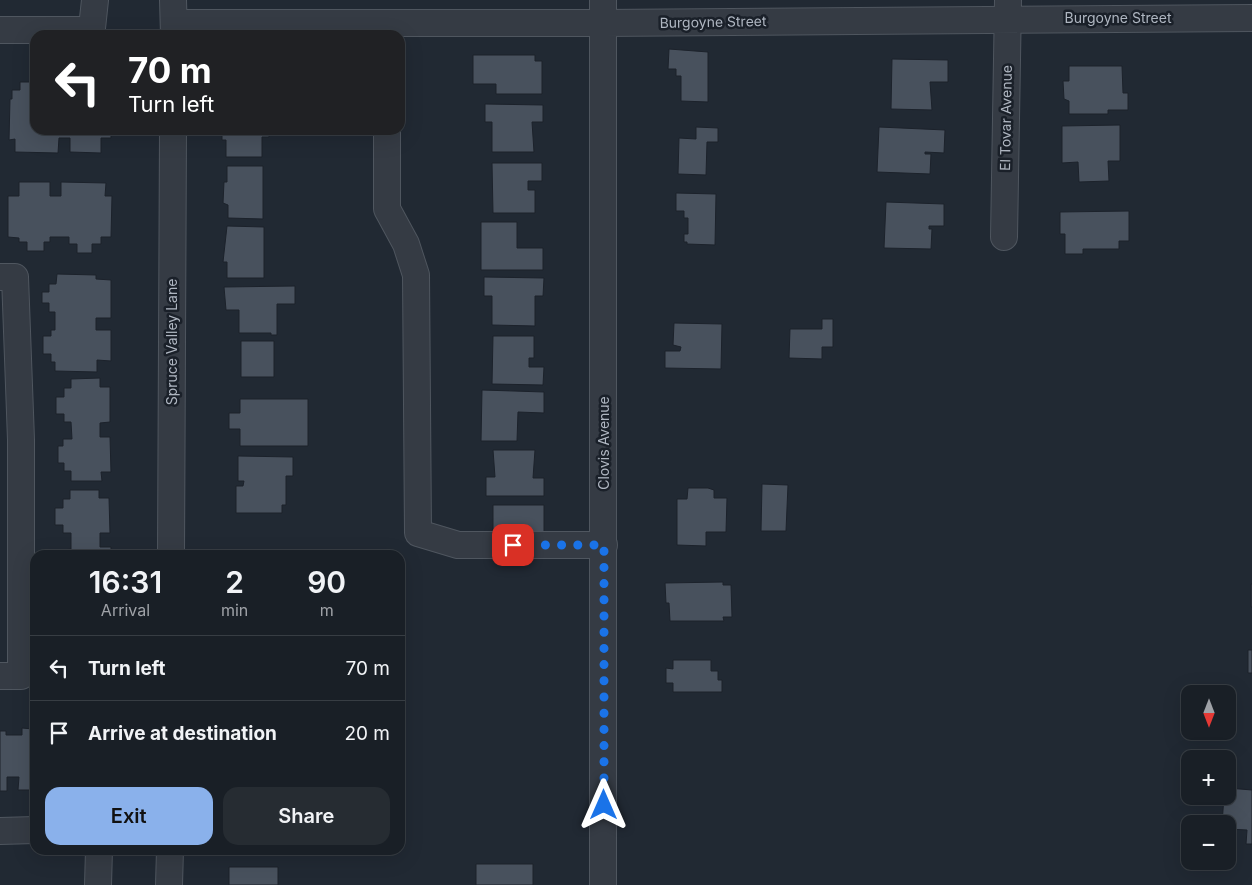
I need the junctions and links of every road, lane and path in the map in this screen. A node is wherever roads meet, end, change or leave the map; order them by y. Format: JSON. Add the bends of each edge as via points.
{"nodes":[{"id":1,"x":95,"y":0,"type":"edge"},
{"id":2,"x":1008,"y":9,"type":"edge"},
{"id":3,"x":603,"y":11,"type":"edge"},
{"id":4,"x":1252,"y":18,"type":"edge"},
{"id":5,"x":173,"y":19,"type":"edge"},
{"id":6,"x":386,"y":28,"type":"edge"},
{"id":7,"x":0,"y":30,"type":"edge"},
{"id":8,"x":173,"y":135,"type":"edge"},
{"id":9,"x":387,"y":135,"type":"edge"},
{"id":10,"x":1004,"y":237,"type":"dead end"},
{"id":11,"x":0,"y":277,"type":"edge"},
{"id":12,"x":10,"y":440,"type":"edge"},
{"id":13,"x":604,"y":545,"type":"junction"},
{"id":14,"x":171,"y":550,"type":"edge"},
{"id":15,"x":10,"y":604,"type":"edge"},
{"id":16,"x":0,"y":676,"type":"edge"},
{"id":17,"x":30,"y":830,"type":"edge"},
{"id":18,"x":0,"y":831,"type":"edge"},
{"id":19,"x":99,"y":855,"type":"edge"},
{"id":20,"x":170,"y":855,"type":"edge"},
{"id":21,"x":98,"y":885,"type":"edge"},
{"id":22,"x":170,"y":885,"type":"edge"},
{"id":23,"x":603,"y":885,"type":"edge"}],
"edges":[{"from":1,"to":7,"type":"street","via":[[92,28],[88,30]]},
{"from":2,"to":3,"type":"street","name":"Burgoyne Street"},
{"from":2,"to":4,"type":"street","name":"Burgoyne Street"},
{"from":2,"to":10,"type":"street","name":"El Tovar Avenue"},
{"from":3,"to":6,"type":"street","name":"Burgoyne Street"},
{"from":3,"to":13,"type":"street","name":"Clovis Avenue"},
{"from":5,"to":6,"type":"street","name":"Burgoyne Street"},
{"from":8,"to":14,"type":"street","name":"Spruce Valley Lane"},
{"from":9,"to":13,"type":"street","via":[[387,209],[406,244],[416,275],[418,534],[458,545]]},
{"from":11,"to":12,"type":"street","via":[[15,277]]},
{"from":12,"to":15,"type":"street"},
{"from":13,"to":23,"type":"street","name":"Clovis Avenue"},
{"from":15,"to":16,"type":"street","via":[[21,676]]},
{"from":17,"to":18,"type":"street"},
{"from":19,"to":21,"type":"street"},
{"from":20,"to":22,"type":"street"}]}
